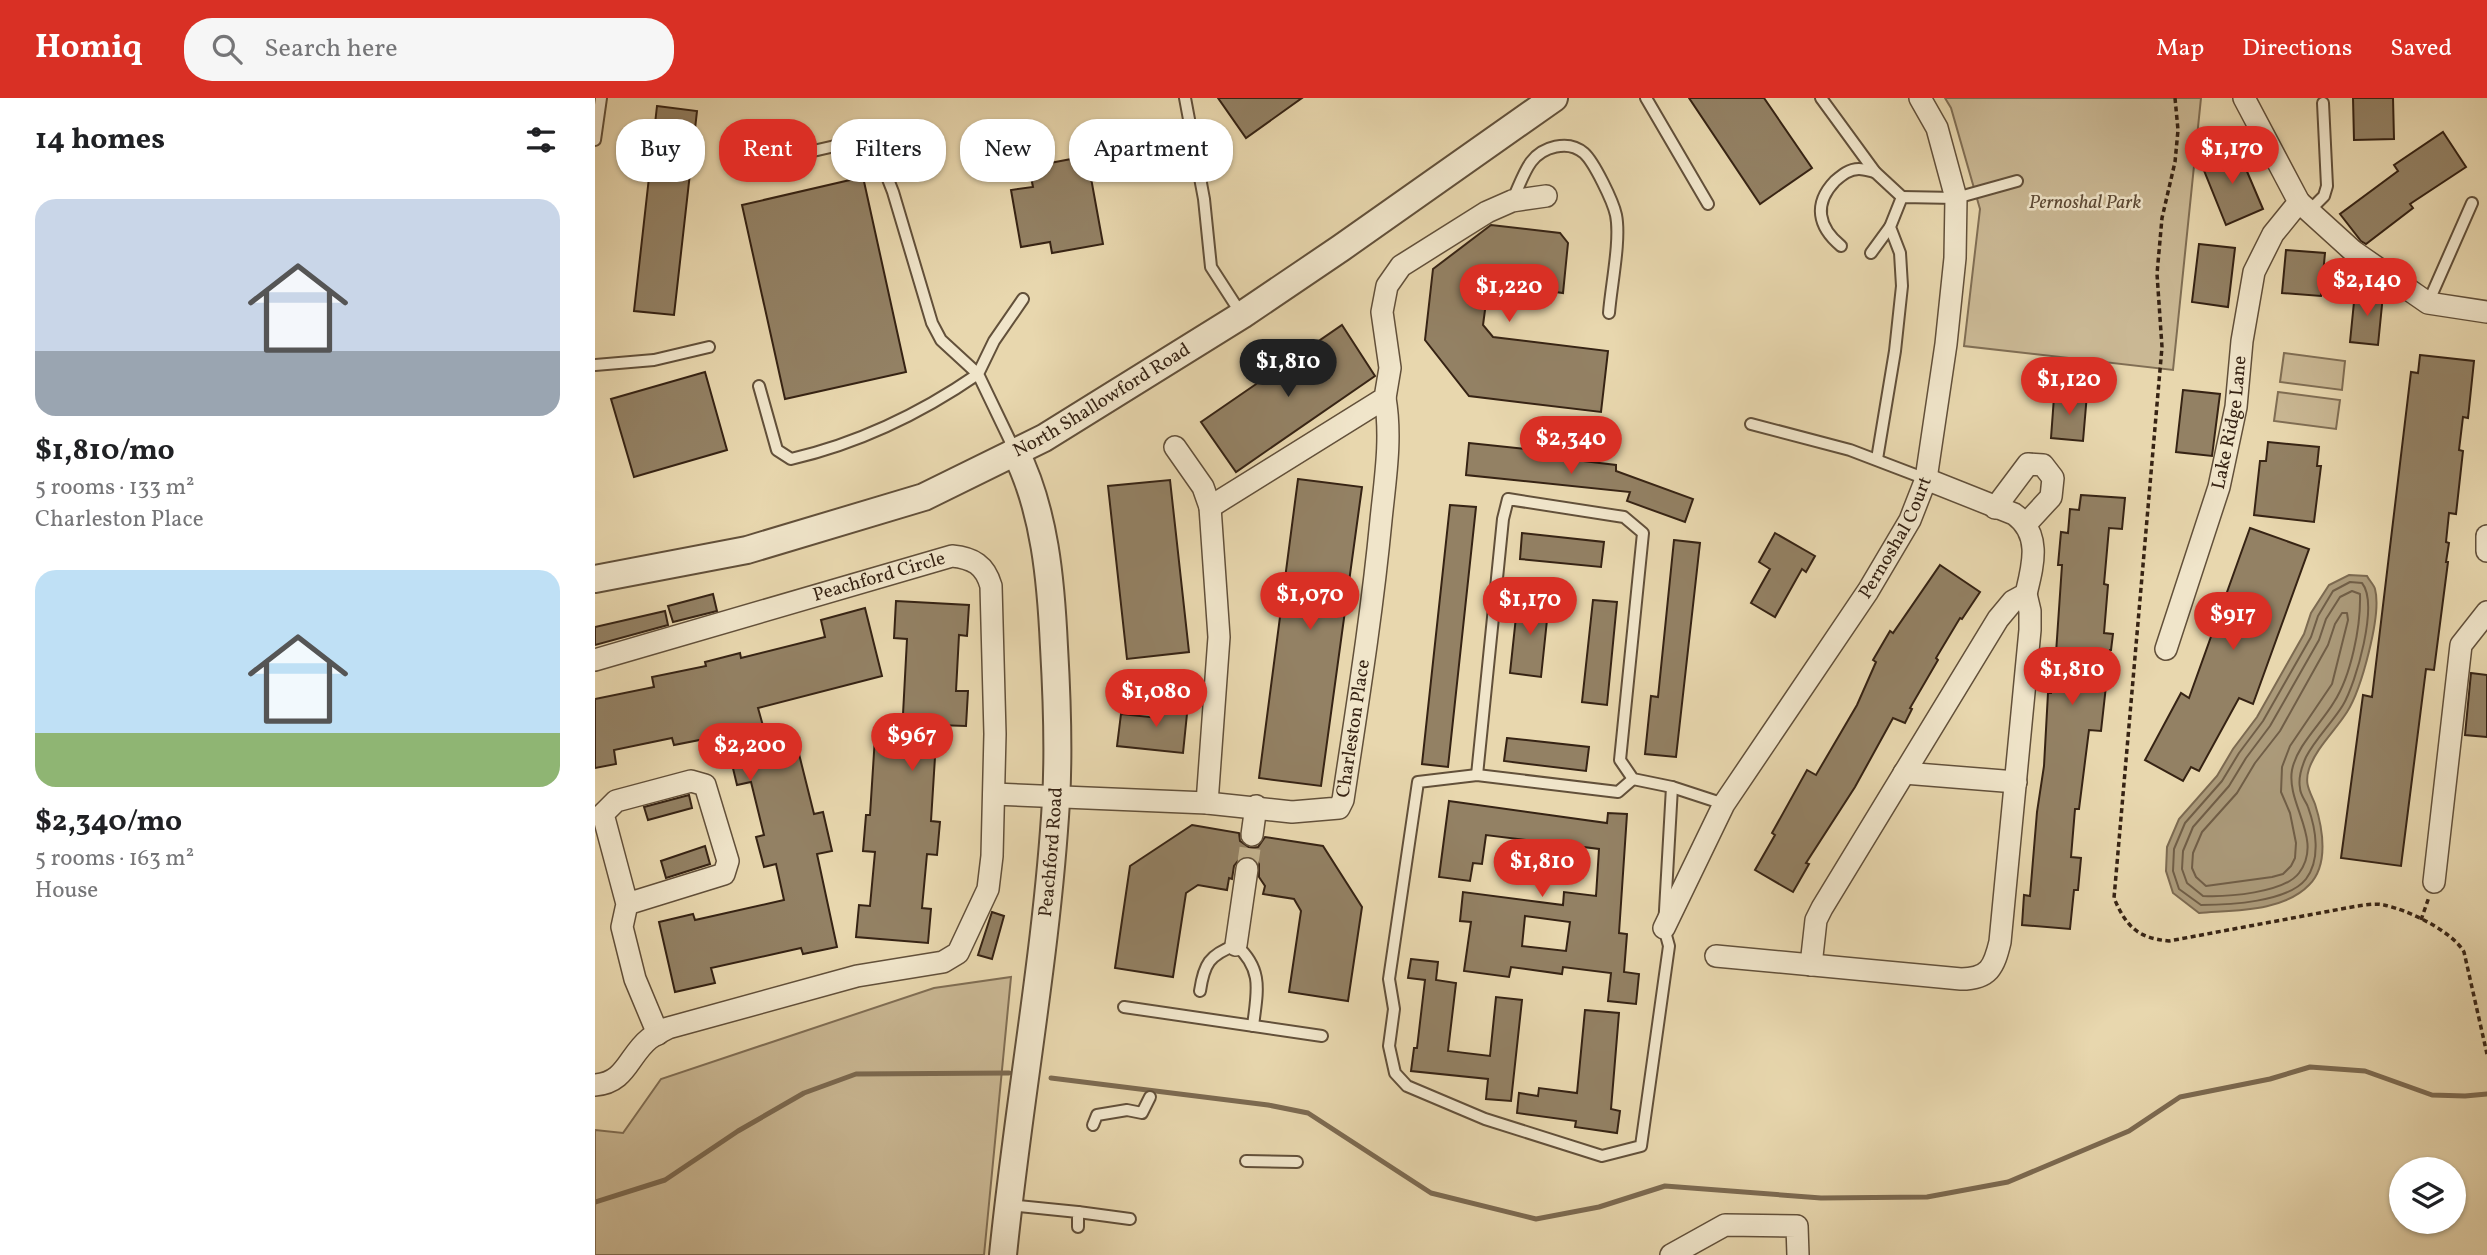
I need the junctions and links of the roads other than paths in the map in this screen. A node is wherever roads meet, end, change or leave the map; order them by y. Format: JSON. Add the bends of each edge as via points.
{"nodes":[{"id":1,"x":601,"y":98,"type":"edge"},
{"id":2,"x":1185,"y":98,"type":"edge"},
{"id":3,"x":1646,"y":98,"type":"edge"},
{"id":4,"x":1821,"y":98,"type":"edge"},
{"id":5,"x":1920,"y":98,"type":"edge"},
{"id":6,"x":2244,"y":98,"type":"edge"},
{"id":7,"x":1538,"y":103,"type":"edge"},
{"id":8,"x":2323,"y":103,"type":"dead end"},
{"id":9,"x":595,"y":140,"type":"edge"},
{"id":10,"x":817,"y":150,"type":"edge"},
{"id":11,"x":1875,"y":172,"type":"junction"},
{"id":12,"x":2017,"y":181,"type":"dead end"},
{"id":13,"x":1546,"y":196,"type":"dead end"},
{"id":14,"x":1902,"y":197,"type":"junction"},
{"id":15,"x":1956,"y":198,"type":"junction"},
{"id":16,"x":1512,"y":201,"type":"junction"},
{"id":17,"x":2472,"y":203,"type":"dead end"},
{"id":18,"x":1708,"y":204,"type":"dead end"},
{"id":19,"x":2304,"y":207,"type":"junction"},
{"id":20,"x":1890,"y":226,"type":"junction"},
{"id":21,"x":1841,"y":246,"type":"dead end"},
{"id":22,"x":1871,"y":253,"type":"dead end"},
{"id":23,"x":1023,"y":299,"type":"dead end"},
{"id":24,"x":2428,"y":303,"type":"junction"},
{"id":25,"x":2487,"y":312,"type":"edge"},
{"id":26,"x":1609,"y":313,"type":"dead end"},
{"id":27,"x":1242,"y":314,"type":"junction"},
{"id":28,"x":709,"y":347,"type":"dead end"},
{"id":29,"x":595,"y":365,"type":"edge"},
{"id":30,"x":978,"y":374,"type":"junction"},
{"id":31,"x":759,"y":386,"type":"dead end"},
{"id":32,"x":1385,"y":398,"type":"junction"},
{"id":33,"x":1751,"y":424,"type":"dead end"},
{"id":34,"x":1175,"y":447,"type":"dead end"},
{"id":35,"x":1015,"y":451,"type":"junction"},
{"id":36,"x":1877,"y":459,"type":"junction"},
{"id":37,"x":1926,"y":479,"type":"junction"},
{"id":38,"x":1210,"y":508,"type":"junction"},
{"id":39,"x":1996,"y":508,"type":"junction"},
{"id":40,"x":2026,"y":524,"type":"junction"},
{"id":41,"x":2487,"y":536,"type":"edge"},
{"id":42,"x":2487,"y":551,"type":"edge"},
{"id":43,"x":595,"y":579,"type":"edge"},
{"id":44,"x":2026,"y":594,"type":"junction"},
{"id":45,"x":2487,"y":612,"type":"edge"},
{"id":46,"x":2167,"y":649,"type":"dead end"},
{"id":47,"x":595,"y":660,"type":"edge"},
{"id":48,"x":1904,"y":773,"type":"junction"},
{"id":49,"x":1477,"y":775,"type":"junction"},
{"id":50,"x":1633,"y":779,"type":"junction"},
{"id":51,"x":2016,"y":782,"type":"junction"},
{"id":52,"x":1672,"y":787,"type":"junction"},
{"id":53,"x":993,"y":793,"type":"junction"},
{"id":54,"x":1056,"y":798,"type":"junction"},
{"id":55,"x":1207,"y":803,"type":"junction"},
{"id":56,"x":1724,"y":804,"type":"junction"},
{"id":57,"x":1257,"y":806,"type":"junction"},
{"id":58,"x":1252,"y":835,"type":"tunnel mouth"},
{"id":59,"x":1247,"y":869,"type":"tunnel mouth"},
{"id":60,"x":2434,"y":882,"type":"dead end"},
{"id":61,"x":627,"y":904,"type":"junction"},
{"id":62,"x":1664,"y":928,"type":"junction"},
{"id":63,"x":1236,"y":945,"type":"junction"},
{"id":64,"x":1716,"y":956,"type":"dead end"},
{"id":65,"x":1811,"y":965,"type":"junction"},
{"id":66,"x":1200,"y":991,"type":"dead end"},
{"id":67,"x":1124,"y":1007,"type":"dead end"},
{"id":68,"x":1253,"y":1026,"type":"junction"},
{"id":69,"x":658,"y":1034,"type":"junction"},
{"id":70,"x":1322,"y":1036,"type":"dead end"},
{"id":71,"x":595,"y":1085,"type":"edge"},
{"id":72,"x":1150,"y":1097,"type":"dead end"},
{"id":73,"x":1093,"y":1125,"type":"dead end"},
{"id":74,"x":1246,"y":1161,"type":"dead end"},
{"id":75,"x":1297,"y":1162,"type":"dead end"},
{"id":76,"x":1008,"y":1205,"type":"junction"},
{"id":77,"x":1077,"y":1212,"type":"junction"},
{"id":78,"x":1130,"y":1219,"type":"dead end"},
{"id":79,"x":1078,"y":1227,"type":"dead end"},
{"id":80,"x":1003,"y":1255,"type":"edge"},
{"id":81,"x":1671,"y":1255,"type":"edge"},
{"id":82,"x":1798,"y":1255,"type":"edge"}],
"edges":[{"from":1,"to":9,"type":"lane"},
{"from":2,"to":27,"type":"lane","via":[[1204,199],[1210,267]]},
{"from":3,"to":18,"type":"lane"},
{"from":4,"to":11,"type":"lane"},
{"from":5,"to":15,"type":"street","name":"Pernoshal Court","via":[[1937,128]]},
{"from":6,"to":19,"type":"street"},
{"from":7,"to":27,"type":"street","name":"North Shallowford Road","via":[[1341,248]]},
{"from":8,"to":19,"type":"lane","via":[[2327,186],[2323,196]]},
{"from":10,"to":30,"type":"lane","via":[[864,142],[877,150],[932,323],[941,340]]},
{"from":11,"to":14,"type":"lane"},
{"from":11,"to":21,"type":"lane","via":[[1844,172],[1825,192],[1822,223]]},
{"from":12,"to":15,"type":"lane"},
{"from":13,"to":16,"type":"street","name":"Charleston Place"},
{"from":14,"to":15,"type":"lane"},
{"from":14,"to":20,"type":"lane"},
{"from":15,"to":37,"type":"street","name":"Pernoshal Court","via":[[1954,271]]},
{"from":16,"to":26,"type":"lane","via":[[1530,163],[1541,152],[1559,145],[1582,151],[1589,159],[1616,214]]},
{"from":16,"to":32,"type":"street","name":"Charleston Place","via":[[1401,266],[1387,286],[1383,312],[1390,368]]},
{"from":17,"to":24,"type":"lane"},
{"from":19,"to":24,"type":"street","via":[[2353,251]]},
{"from":19,"to":46,"type":"street","name":"Lake Ridge Lane","via":[[2273,234],[2255,272],[2220,487]]},
{"from":20,"to":22,"type":"lane"},
{"from":20,"to":36,"type":"lane","via":[[1900,253],[1902,286]]},
{"from":23,"to":30,"type":"lane"},
{"from":24,"to":25,"type":"street"},
{"from":27,"to":35,"type":"street","name":"North Shallowford Road","via":[[1044,438]]},
{"from":28,"to":29,"type":"lane","via":[[654,360]]},
{"from":30,"to":31,"type":"lane","via":[[900,422],[820,453],[791,459],[777,450]]},
{"from":30,"to":35,"type":"lane"},
{"from":32,"to":38,"type":"street"},
{"from":32,"to":57,"type":"street","name":"Charleston Place","via":[[1387,460],[1375,576],[1343,800],[1339,808],[1327,811]]},
{"from":33,"to":36,"type":"lane"},
{"from":34,"to":38,"type":"street","via":[[1203,487]]},
{"from":35,"to":43,"type":"street","name":"North Shallowford Road","via":[[924,498],[747,550]]},
{"from":35,"to":54,"type":"street","name":"Peachford Road","via":[[1037,511],[1052,602]]},
{"from":36,"to":37,"type":"lane"},
{"from":37,"to":39,"type":"street"},
{"from":37,"to":56,"type":"street","name":"Pernoshal Court","via":[[1910,520],[1868,591]]},
{"from":38,"to":55,"type":"street","via":[[1219,637]]},
{"from":39,"to":40,"type":"street"},
{"from":39,"to":40,"type":"street","via":[[2028,464],[2043,465],[2053,478],[2051,497]]},
{"from":40,"to":44,"type":"street","via":[[2034,548]]},
{"from":41,"to":42,"type":"street"},
{"from":44,"to":48,"type":"street","via":[[2005,609]]},
{"from":44,"to":51,"type":"street","via":[[2030,630]]},
{"from":45,"to":60,"type":"street","via":[[2461,645]]},
{"from":47,"to":53,"type":"street","name":"Peachford Circle","via":[[952,556],[963,557],[979,563],[991,586]]},
{"from":48,"to":51,"type":"street"},
{"from":48,"to":65,"type":"street","via":[[1816,920]]},
{"from":49,"to":50,"type":"lane","via":[[1618,792]]},
{"from":49,"to":50,"type":"lane","via":[[1508,499],[1624,517],[1643,533],[1620,761]]},
{"from":49,"to":62,"type":"lane","via":[[1418,782],[1389,979],[1394,1009],[1389,1046],[1395,1073],[1407,1086],[1485,1119],[1602,1156],[1641,1146],[1669,946]]},
{"from":50,"to":52,"type":"lane"},
{"from":51,"to":65,"type":"street","via":[[2000,942],[1996,962],[1986,973],[1961,979]]},
{"from":52,"to":56,"type":"lane"},
{"from":52,"to":62,"type":"lane"},
{"from":53,"to":54,"type":"street"},
{"from":53,"to":69,"type":"street","name":"Peachford Circle","via":[[988,888],[958,953],[943,962],[857,976]]},
{"from":54,"to":55,"type":"street","name":"Charleston Place"},
{"from":54,"to":76,"type":"street","name":"Peachford Road"},
{"from":55,"to":57,"type":"street","name":"Charleston Place"},
{"from":56,"to":62,"type":"street","name":"Pernoshal Court"},
{"from":57,"to":58,"type":"street"},
{"from":59,"to":63,"type":"street"},
{"from":61,"to":61,"type":"street","via":[[724,874],[728,861],[705,785],[691,781],[616,801],[603,814]]},
{"from":61,"to":69,"type":"street","via":[[622,927],[635,979]]},
{"from":63,"to":66,"type":"lane","via":[[1219,951],[1208,962]]},
{"from":63,"to":68,"type":"lane","via":[[1255,971],[1258,987]]},
{"from":64,"to":65,"type":"street"},
{"from":67,"to":68,"type":"lane"},
{"from":68,"to":70,"type":"lane"},
{"from":69,"to":71,"type":"street","name":"Peachford Circle","via":[[647,1040],[610,1084]]},
{"from":72,"to":73,"type":"lane","via":[[1142,1113],[1127,1110],[1097,1115]]},
{"from":74,"to":75,"type":"lane"},
{"from":76,"to":77,"type":"lane"},
{"from":76,"to":80,"type":"street","name":"Peachford Road"},
{"from":77,"to":78,"type":"lane"},
{"from":77,"to":79,"type":"lane"},
{"from":81,"to":82,"type":"street","via":[[1725,1225],[1797,1226]]}]}
